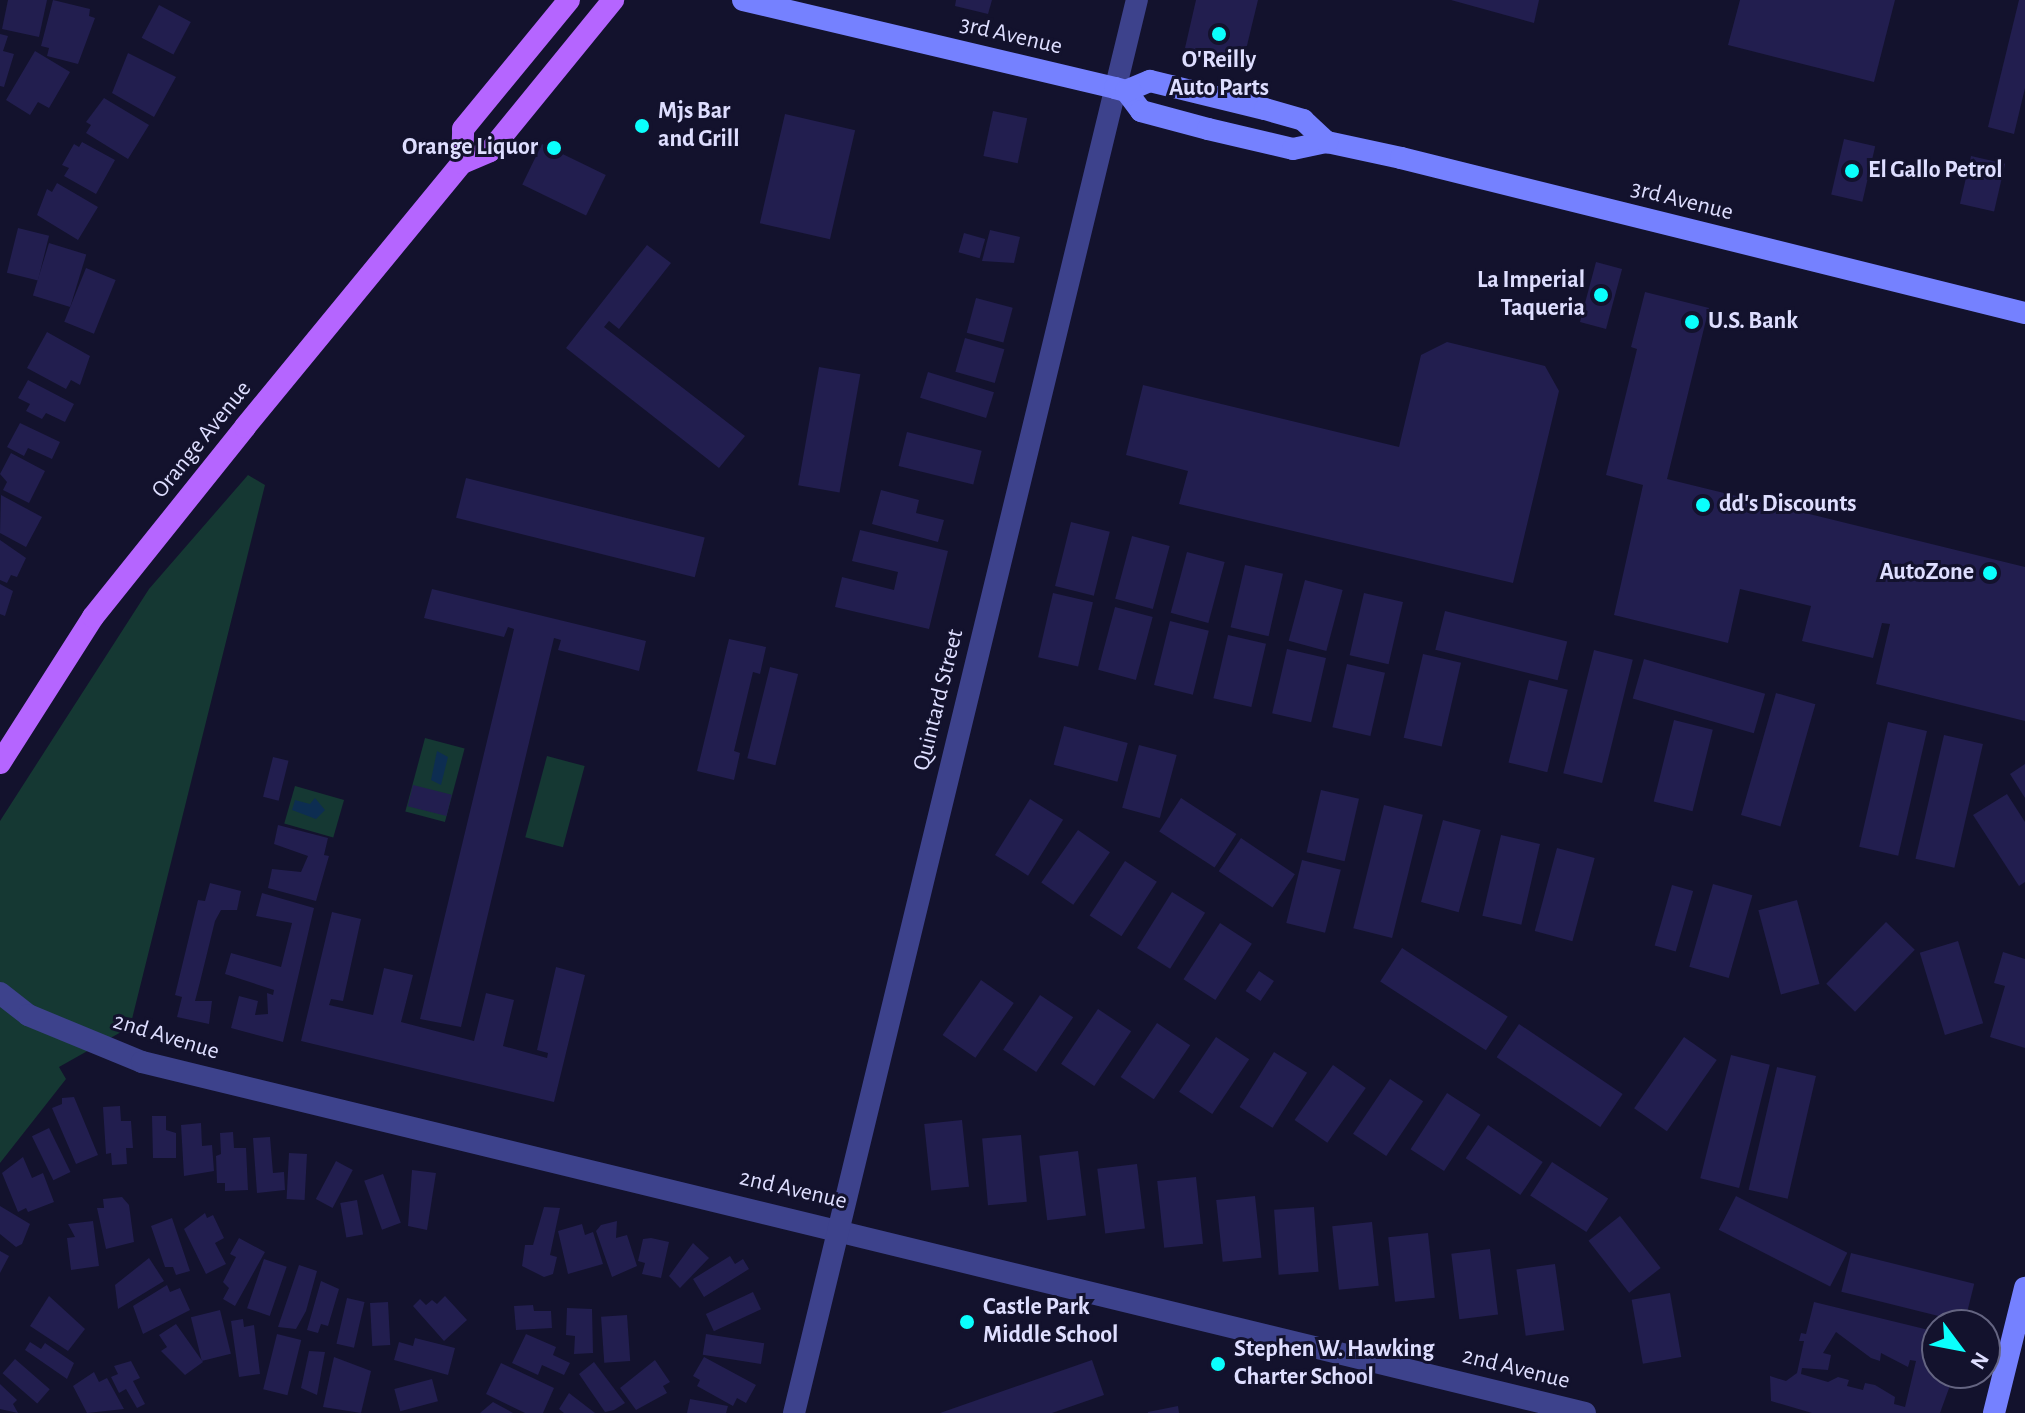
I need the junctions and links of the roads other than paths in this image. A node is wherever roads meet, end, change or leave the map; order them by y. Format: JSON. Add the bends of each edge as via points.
{"nodes":[{"id":1,"x":569,"y":0,"type":"edge"},
{"id":2,"x":613,"y":0,"type":"edge"},
{"id":3,"x":743,"y":0,"type":"edge"},
{"id":4,"x":1137,"y":0,"type":"edge"},
{"id":5,"x":1120,"y":89,"type":"junction"},
{"id":6,"x":1327,"y":142,"type":"junction"},
{"id":7,"x":462,"y":163,"type":"junction"},
{"id":8,"x":2025,"y":313,"type":"edge"},
{"id":9,"x":0,"y":763,"type":"edge"},
{"id":10,"x":0,"y":993,"type":"edge"},
{"id":11,"x":839,"y":1228,"type":"junction"},
{"id":12,"x":2025,"y":1288,"type":"edge"},
{"id":13,"x":794,"y":1413,"type":"edge"},
{"id":14,"x":1585,"y":1413,"type":"edge"},
{"id":15,"x":1994,"y":1413,"type":"edge"}],
"edges":[{"from":1,"to":7,"type":"main road","via":[[463,129]]},
{"from":2,"to":7,"type":"main road","name":"Orange Avenue","via":[[490,151]]},
{"from":3,"to":5,"type":"main road","name":"3rd Avenue"},
{"from":4,"to":5,"type":"street","name":"Quintard Street"},
{"from":5,"to":6,"type":"main road","name":"3rd Avenue","via":[[1150,81],[1265,109],[1303,120]]},
{"from":5,"to":6,"type":"main road","name":"3rd Avenue","via":[[1141,111],[1208,129],[1293,149]]},
{"from":5,"to":11,"type":"street","name":"Quintard Street"},
{"from":6,"to":8,"type":"main road","name":"3rd Avenue"},
{"from":7,"to":9,"type":"main road","name":"Orange Avenue","via":[[93,617]]},
{"from":10,"to":11,"type":"street","name":"2nd Avenue","via":[[28,1015],[142,1062]]},
{"from":11,"to":13,"type":"street","name":"Quintard Street"},
{"from":11,"to":14,"type":"street","name":"2nd Avenue"},
{"from":12,"to":15,"type":"main road"}]}
